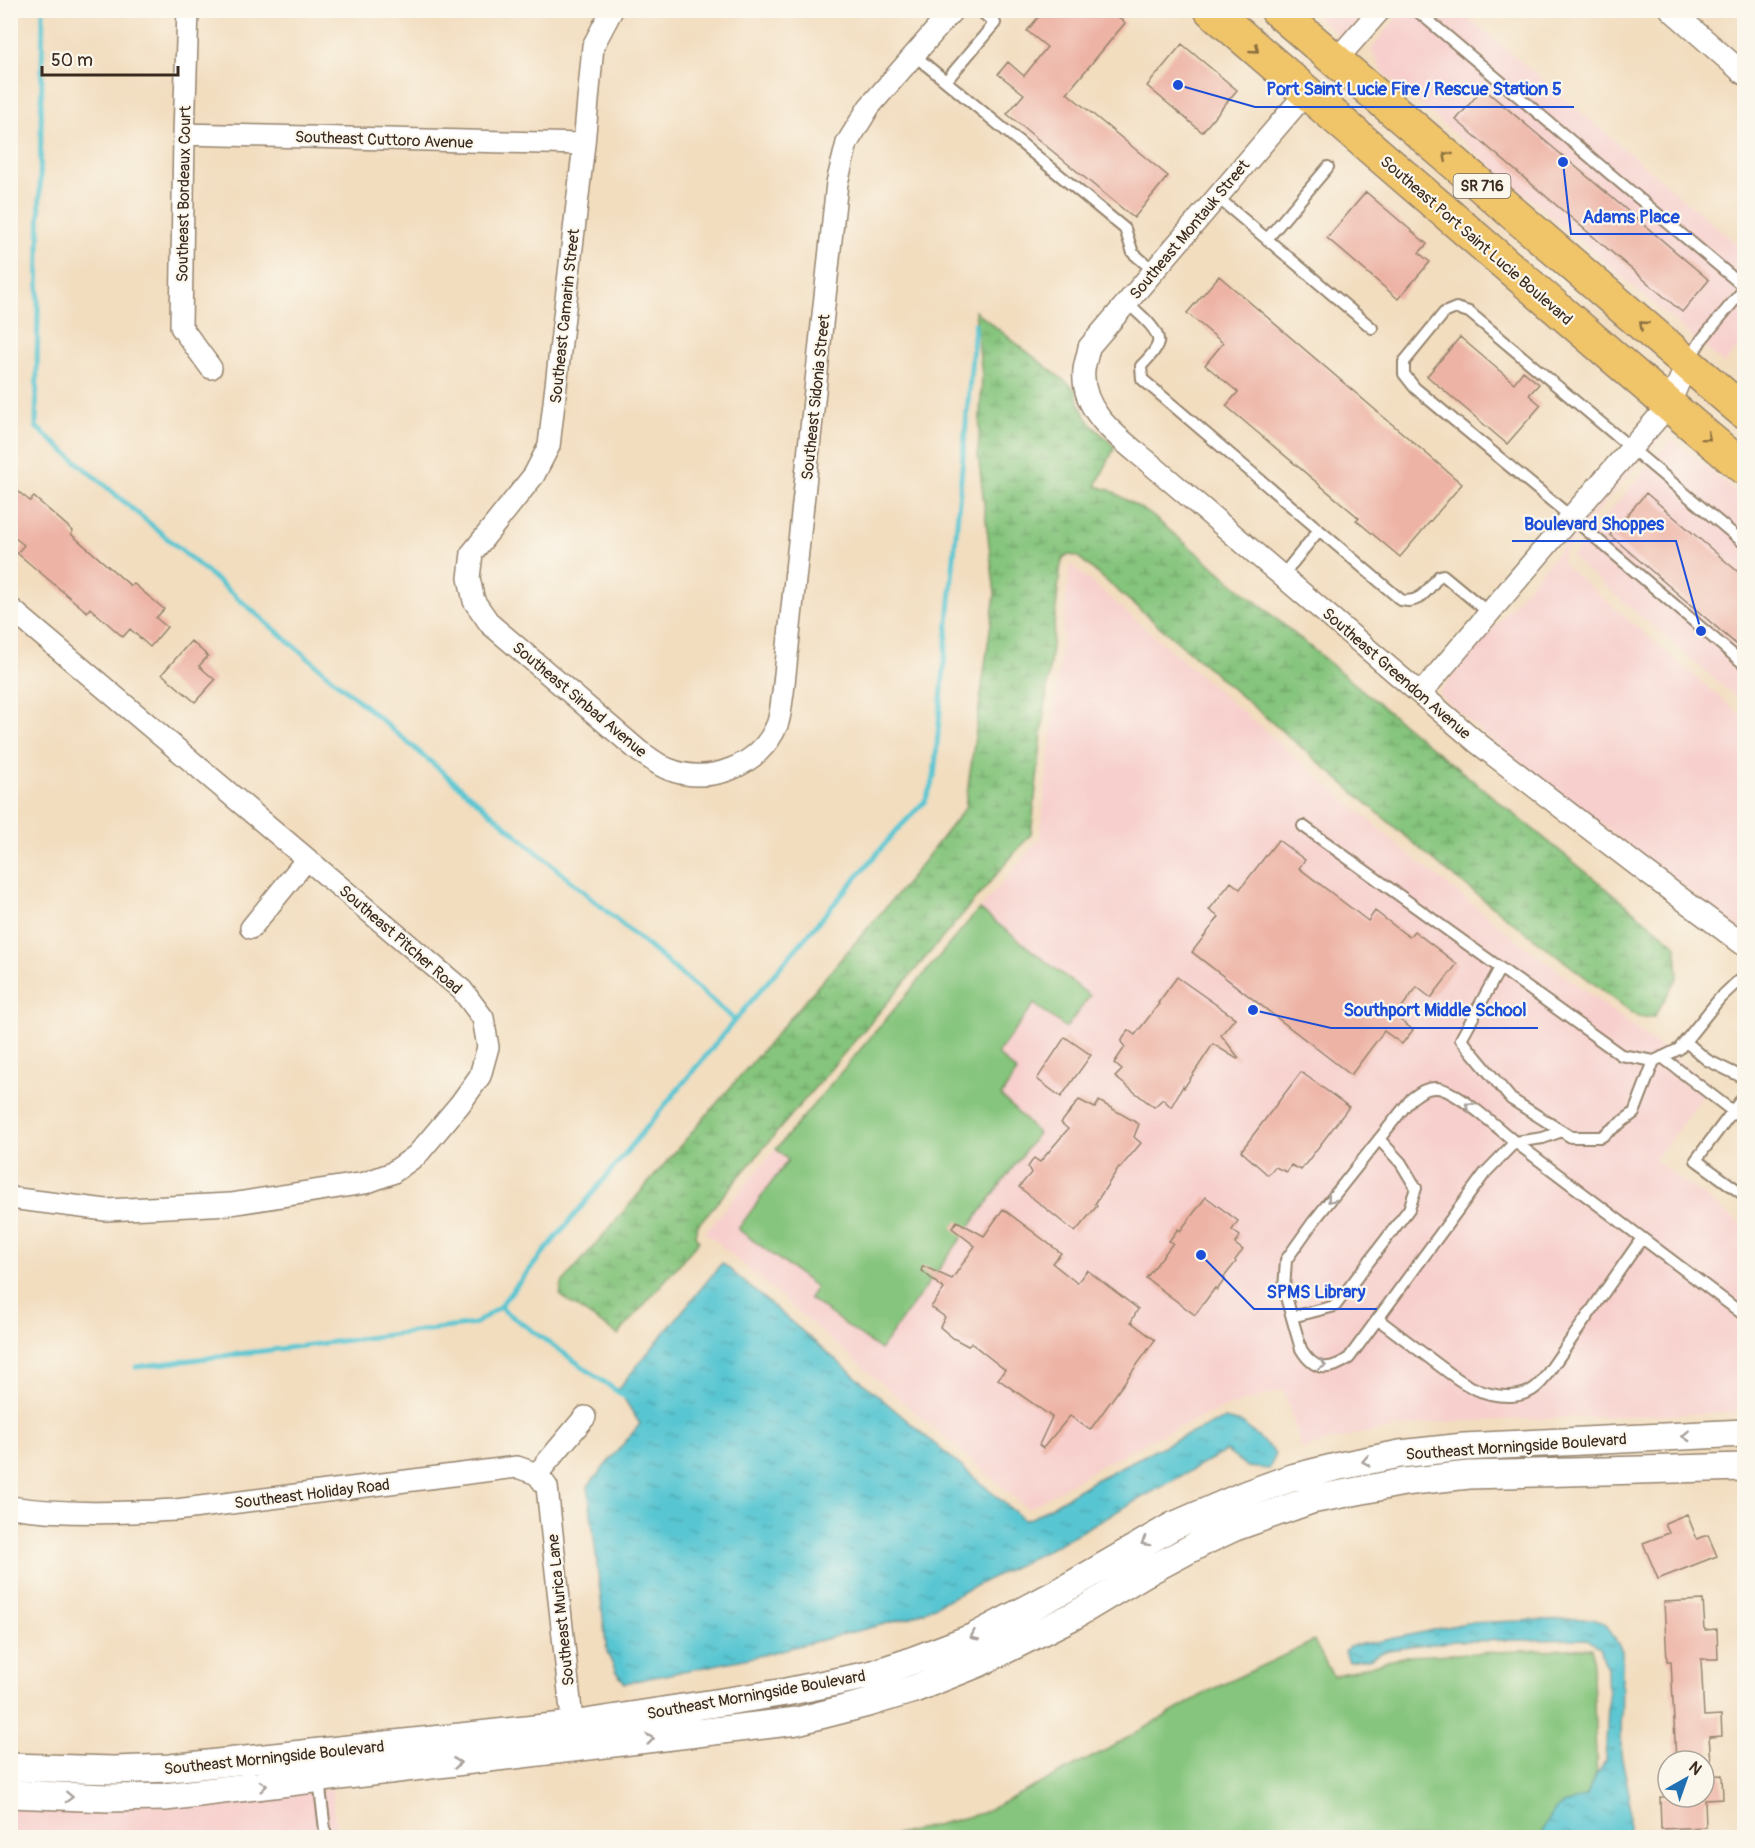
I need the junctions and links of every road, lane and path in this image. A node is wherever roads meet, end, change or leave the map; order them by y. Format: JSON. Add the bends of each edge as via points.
{"nodes":[{"id":1,"x":188,"y":10,"type":"edge"},
{"id":2,"x":612,"y":10,"type":"edge"},
{"id":3,"x":953,"y":10,"type":"edge"},
{"id":4,"x":979,"y":10,"type":"edge"},
{"id":5,"x":1211,"y":10,"type":"edge"},
{"id":6,"x":1277,"y":10,"type":"edge"},
{"id":7,"x":1380,"y":10,"type":"edge"},
{"id":8,"x":1416,"y":10,"type":"edge"},
{"id":9,"x":1671,"y":10,"type":"edge"},
{"id":10,"x":914,"y":55,"type":"junction"},
{"id":11,"x":1336,"y":60,"type":"junction"},
{"id":12,"x":1744,"y":74,"type":"edge"},
{"id":13,"x":946,"y":81,"type":"junction"},
{"id":14,"x":1306,"y":93,"type":"junction"},
{"id":15,"x":184,"y":134,"type":"junction"},
{"id":16,"x":584,"y":144,"type":"junction"},
{"id":17,"x":1328,"y":167,"type":"dead end"},
{"id":18,"x":1217,"y":197,"type":"junction"},
{"id":19,"x":1266,"y":239,"type":"junction"},
{"id":20,"x":1154,"y":271,"type":"junction"},
{"id":21,"x":1744,"y":288,"type":"edge"},
{"id":22,"x":1127,"y":303,"type":"junction"},
{"id":23,"x":1372,"y":328,"type":"dead end"},
{"id":24,"x":1687,"y":363,"type":"junction"},
{"id":25,"x":211,"y":368,"type":"dead end"},
{"id":26,"x":1084,"y":372,"type":"joint"},
{"id":27,"x":1669,"y":405,"type":"junction"},
{"id":28,"x":1744,"y":412,"type":"edge"},
{"id":29,"x":1632,"y":448,"type":"junction"},
{"id":30,"x":1744,"y":468,"type":"edge"},
{"id":31,"x":1571,"y":517,"type":"junction"},
{"id":32,"x":1319,"y":530,"type":"junction"},
{"id":33,"x":1744,"y":543,"type":"edge"},
{"id":34,"x":1282,"y":576,"type":"junction"},
{"id":35,"x":474,"y":601,"type":"joint"},
{"id":36,"x":10,"y":608,"type":"edge"},
{"id":37,"x":1489,"y":614,"type":"junction"},
{"id":38,"x":1744,"y":664,"type":"edge"},
{"id":39,"x":1421,"y":693,"type":"junction"},
{"id":40,"x":700,"y":776,"type":"joint"},
{"id":41,"x":1303,"y":826,"type":"dead end"},
{"id":42,"x":307,"y":859,"type":"junction"},
{"id":43,"x":251,"y":928,"type":"dead end"},
{"id":44,"x":1744,"y":945,"type":"edge"},
{"id":45,"x":1500,"y":968,"type":"junction"},
{"id":46,"x":1744,"y":979,"type":"edge"},
{"id":47,"x":1685,"y":1041,"type":"junction"},
{"id":48,"x":1658,"y":1059,"type":"junction"},
{"id":49,"x":1744,"y":1078,"type":"edge"},
{"id":50,"x":1744,"y":1096,"type":"edge"},
{"id":51,"x":1733,"y":1112,"type":"junction"},
{"id":52,"x":1744,"y":1120,"type":"edge"},
{"id":53,"x":1562,"y":1131,"type":"junction"},
{"id":54,"x":1379,"y":1139,"type":"junction"},
{"id":55,"x":1515,"y":1142,"type":"junction"},
{"id":56,"x":1744,"y":1195,"type":"edge"},
{"id":57,"x":10,"y":1198,"type":"edge"},
{"id":58,"x":1642,"y":1238,"type":"junction"},
{"id":59,"x":1744,"y":1315,"type":"edge"},
{"id":60,"x":1292,"y":1317,"type":"junction"},
{"id":61,"x":1379,"y":1320,"type":"junction"},
{"id":62,"x":585,"y":1417,"type":"dead end"},
{"id":63,"x":1744,"y":1433,"type":"edge"},
{"id":64,"x":1464,"y":1447,"type":"junction"},
{"id":65,"x":1744,"y":1467,"type":"edge"},
{"id":66,"x":537,"y":1474,"type":"junction"},
{"id":67,"x":1469,"y":1475,"type":"junction"},
{"id":68,"x":10,"y":1507,"type":"edge"},
{"id":69,"x":1173,"y":1527,"type":"junction"},
{"id":70,"x":1188,"y":1551,"type":"junction"},
{"id":71,"x":910,"y":1676,"type":"junction"},
{"id":72,"x":573,"y":1737,"type":"junction"},
{"id":73,"x":318,"y":1767,"type":"junction"},
{"id":74,"x":21,"y":1768,"type":"edge"},
{"id":75,"x":19,"y":1795,"type":"edge"},
{"id":76,"x":326,"y":1838,"type":"edge"}],
"edges":[{"from":1,"to":15,"type":"street","name":"Southeast Bordeaux Court"},
{"from":2,"to":16,"type":"street","name":"Southeast Camarin Street","via":[[593,46]]},
{"from":3,"to":10,"type":"street","name":"Southeast Sidonia Street"},
{"from":4,"to":13,"type":"lane","via":[[995,23]]},
{"from":5,"to":14,"type":"main road","name":"Southeast Port Saint Lucie Boulevard","number":"SR 716","one_way":true},
{"from":6,"to":11,"type":"main road","number":"SR 716"},
{"from":7,"to":11,"type":"street"},
{"from":8,"to":21,"type":"lane"},
{"from":9,"to":12,"type":"street"},
{"from":10,"to":13,"type":"lane"},
{"from":10,"to":40,"type":"street","name":"Southeast Sidonia Street","via":[[869,107],[847,143],[837,183],[777,724],[764,746],[744,763],[723,773]]},
{"from":24,"to":11,"type":"main road","number":"SR 716","one_way":true},
{"from":13,"to":20,"type":"lane","via":[[1125,229],[1133,253]]},
{"from":14,"to":18,"type":"street","name":"Southeast Montauk Street"},
{"from":14,"to":27,"type":"main road","name":"Southeast Port Saint Lucie Boulevard","number":"SR 716"},
{"from":15,"to":16,"type":"street","name":"Southeast Cuttoro Avenue"},
{"from":15,"to":25,"type":"street","name":"Southeast Bordeaux Court","via":[[181,327]]},
{"from":16,"to":35,"type":"street","name":"Southeast Camarin Street","via":[[549,446],[534,475],[472,553],[469,578]]},
{"from":17,"to":19,"type":"lane"},
{"from":18,"to":19,"type":"lane"},
{"from":18,"to":20,"type":"street","name":"Southeast Montauk Street"},
{"from":19,"to":23,"type":"lane"},
{"from":20,"to":22,"type":"street","name":"Southeast Montauk Street"},
{"from":21,"to":24,"type":"lane"},
{"from":22,"to":26,"type":"street","name":"Southeast Montauk Street","via":[[1089,347]]},
{"from":22,"to":32,"type":"lane","via":[[1158,335],[1155,349],[1141,366],[1142,379]]},
{"from":24,"to":27,"type":"street"},
{"from":24,"to":28,"type":"main road","number":"SR 716"},
{"from":26,"to":34,"type":"street","name":"Southeast Greendon Avenue","via":[[1088,400],[1101,420]]},
{"from":27,"to":29,"type":"street"},
{"from":27,"to":30,"type":"main road","name":"Southeast Port Saint Lucie Boulevard","number":"SR 716","one_way":true},
{"from":29,"to":31,"type":"street"},
{"from":29,"to":31,"type":"lane","via":[[1469,312],[1455,308],[1444,313],[1404,362],[1404,374],[1415,388]]},
{"from":29,"to":33,"type":"lane"},
{"from":31,"to":37,"type":"street"},
{"from":31,"to":38,"type":"lane"},
{"from":32,"to":34,"type":"lane"},
{"from":32,"to":37,"type":"lane","via":[[1401,600],[1418,599],[1443,575]]},
{"from":34,"to":39,"type":"street","name":"Southeast Greendon Avenue"},
{"from":35,"to":40,"type":"street","name":"Southeast Sinbad Avenue","via":[[490,624],[640,752],[668,769]]},
{"from":36,"to":42,"type":"street","name":"Southeast Pitcher Road"},
{"from":37,"to":39,"type":"street"},
{"from":39,"to":44,"type":"street","name":"Southeast Greendon Avenue","via":[[1479,744]]},
{"from":41,"to":45,"type":"lane"},
{"from":42,"to":43,"type":"street"},
{"from":42,"to":57,"type":"street","name":"Southeast Pitcher Road","via":[[462,990],[483,1018],[488,1047],[480,1076],[417,1155],[392,1173],[365,1184],[231,1203],[106,1210]]},
{"from":45,"to":48,"type":"lane","via":[[1620,1055]]},
{"from":45,"to":53,"type":"lane","via":[[1461,1039],[1511,1099]]},
{"from":46,"to":47,"type":"lane","via":[[1720,998]]},
{"from":47,"to":48,"type":"lane"},
{"from":47,"to":49,"type":"lane","via":[[1707,1060]]},
{"from":48,"to":51,"type":"lane"},
{"from":48,"to":53,"type":"lane","via":[[1634,1113],[1600,1137],[1571,1137]]},
{"from":50,"to":51,"type":"lane"},
{"from":51,"to":52,"type":"lane"},
{"from":51,"to":56,"type":"lane","via":[[1696,1160]]},
{"from":53,"to":55,"type":"lane"},
{"from":55,"to":54,"type":"lane","one_way":true,"via":[[1450,1092],[1437,1088],[1423,1090],[1411,1099]]},
{"from":54,"to":60,"type":"lane","one_way":true,"via":[[1286,1260],[1284,1290]]},
{"from":54,"to":60,"type":"lane","via":[[1401,1163],[1416,1188],[1409,1209],[1335,1306]]},
{"from":55,"to":58,"type":"lane"},
{"from":55,"to":61,"type":"lane","via":[[1485,1173]]},
{"from":58,"to":59,"type":"lane"},
{"from":58,"to":61,"type":"lane","via":[[1543,1380],[1527,1393],[1498,1396],[1468,1386]]},
{"from":60,"to":61,"type":"lane","one_way":true,"via":[[1306,1358],[1322,1367],[1340,1365],[1350,1358]]},
{"from":62,"to":66,"type":"street"},
{"from":63,"to":64,"type":"street","name":"Southeast Morningside Boulevard","one_way":true},
{"from":64,"to":67,"type":"street"},
{"from":64,"to":69,"type":"street","name":"Southeast Morningside Boulevard","one_way":true,"via":[[1400,1454],[1291,1478]]},
{"from":65,"to":67,"type":"street","name":"Southeast Morningside Boulevard"},
{"from":66,"to":68,"type":"street","name":"Southeast Holiday Road","via":[[518,1467],[176,1510],[39,1511]]},
{"from":66,"to":72,"type":"street","name":"Southeast Murica Lane","via":[[547,1487]]},
{"from":67,"to":70,"type":"street","name":"Southeast Morningside Boulevard","via":[[1404,1482],[1311,1500],[1235,1527]]},
{"from":69,"to":70,"type":"street"},
{"from":69,"to":71,"type":"street","name":"Southeast Morningside Boulevard","one_way":true},
{"from":70,"to":71,"type":"street","name":"Southeast Morningside Boulevard","via":[[1075,1615],[979,1663]]},
{"from":71,"to":72,"type":"street","name":"Southeast Morningside Boulevard","via":[[868,1703],[797,1721]]},
{"from":72,"to":73,"type":"street","name":"Southeast Morningside Boulevard"},
{"from":73,"to":74,"type":"street","name":"Southeast Morningside Boulevard"},
{"from":75,"to":73,"type":"street","name":"Southeast Morningside Boulevard","one_way":true,"via":[[165,1797]]},
{"from":73,"to":76,"type":"lane"},
{"from":74,"to":75,"type":"street"}]}
